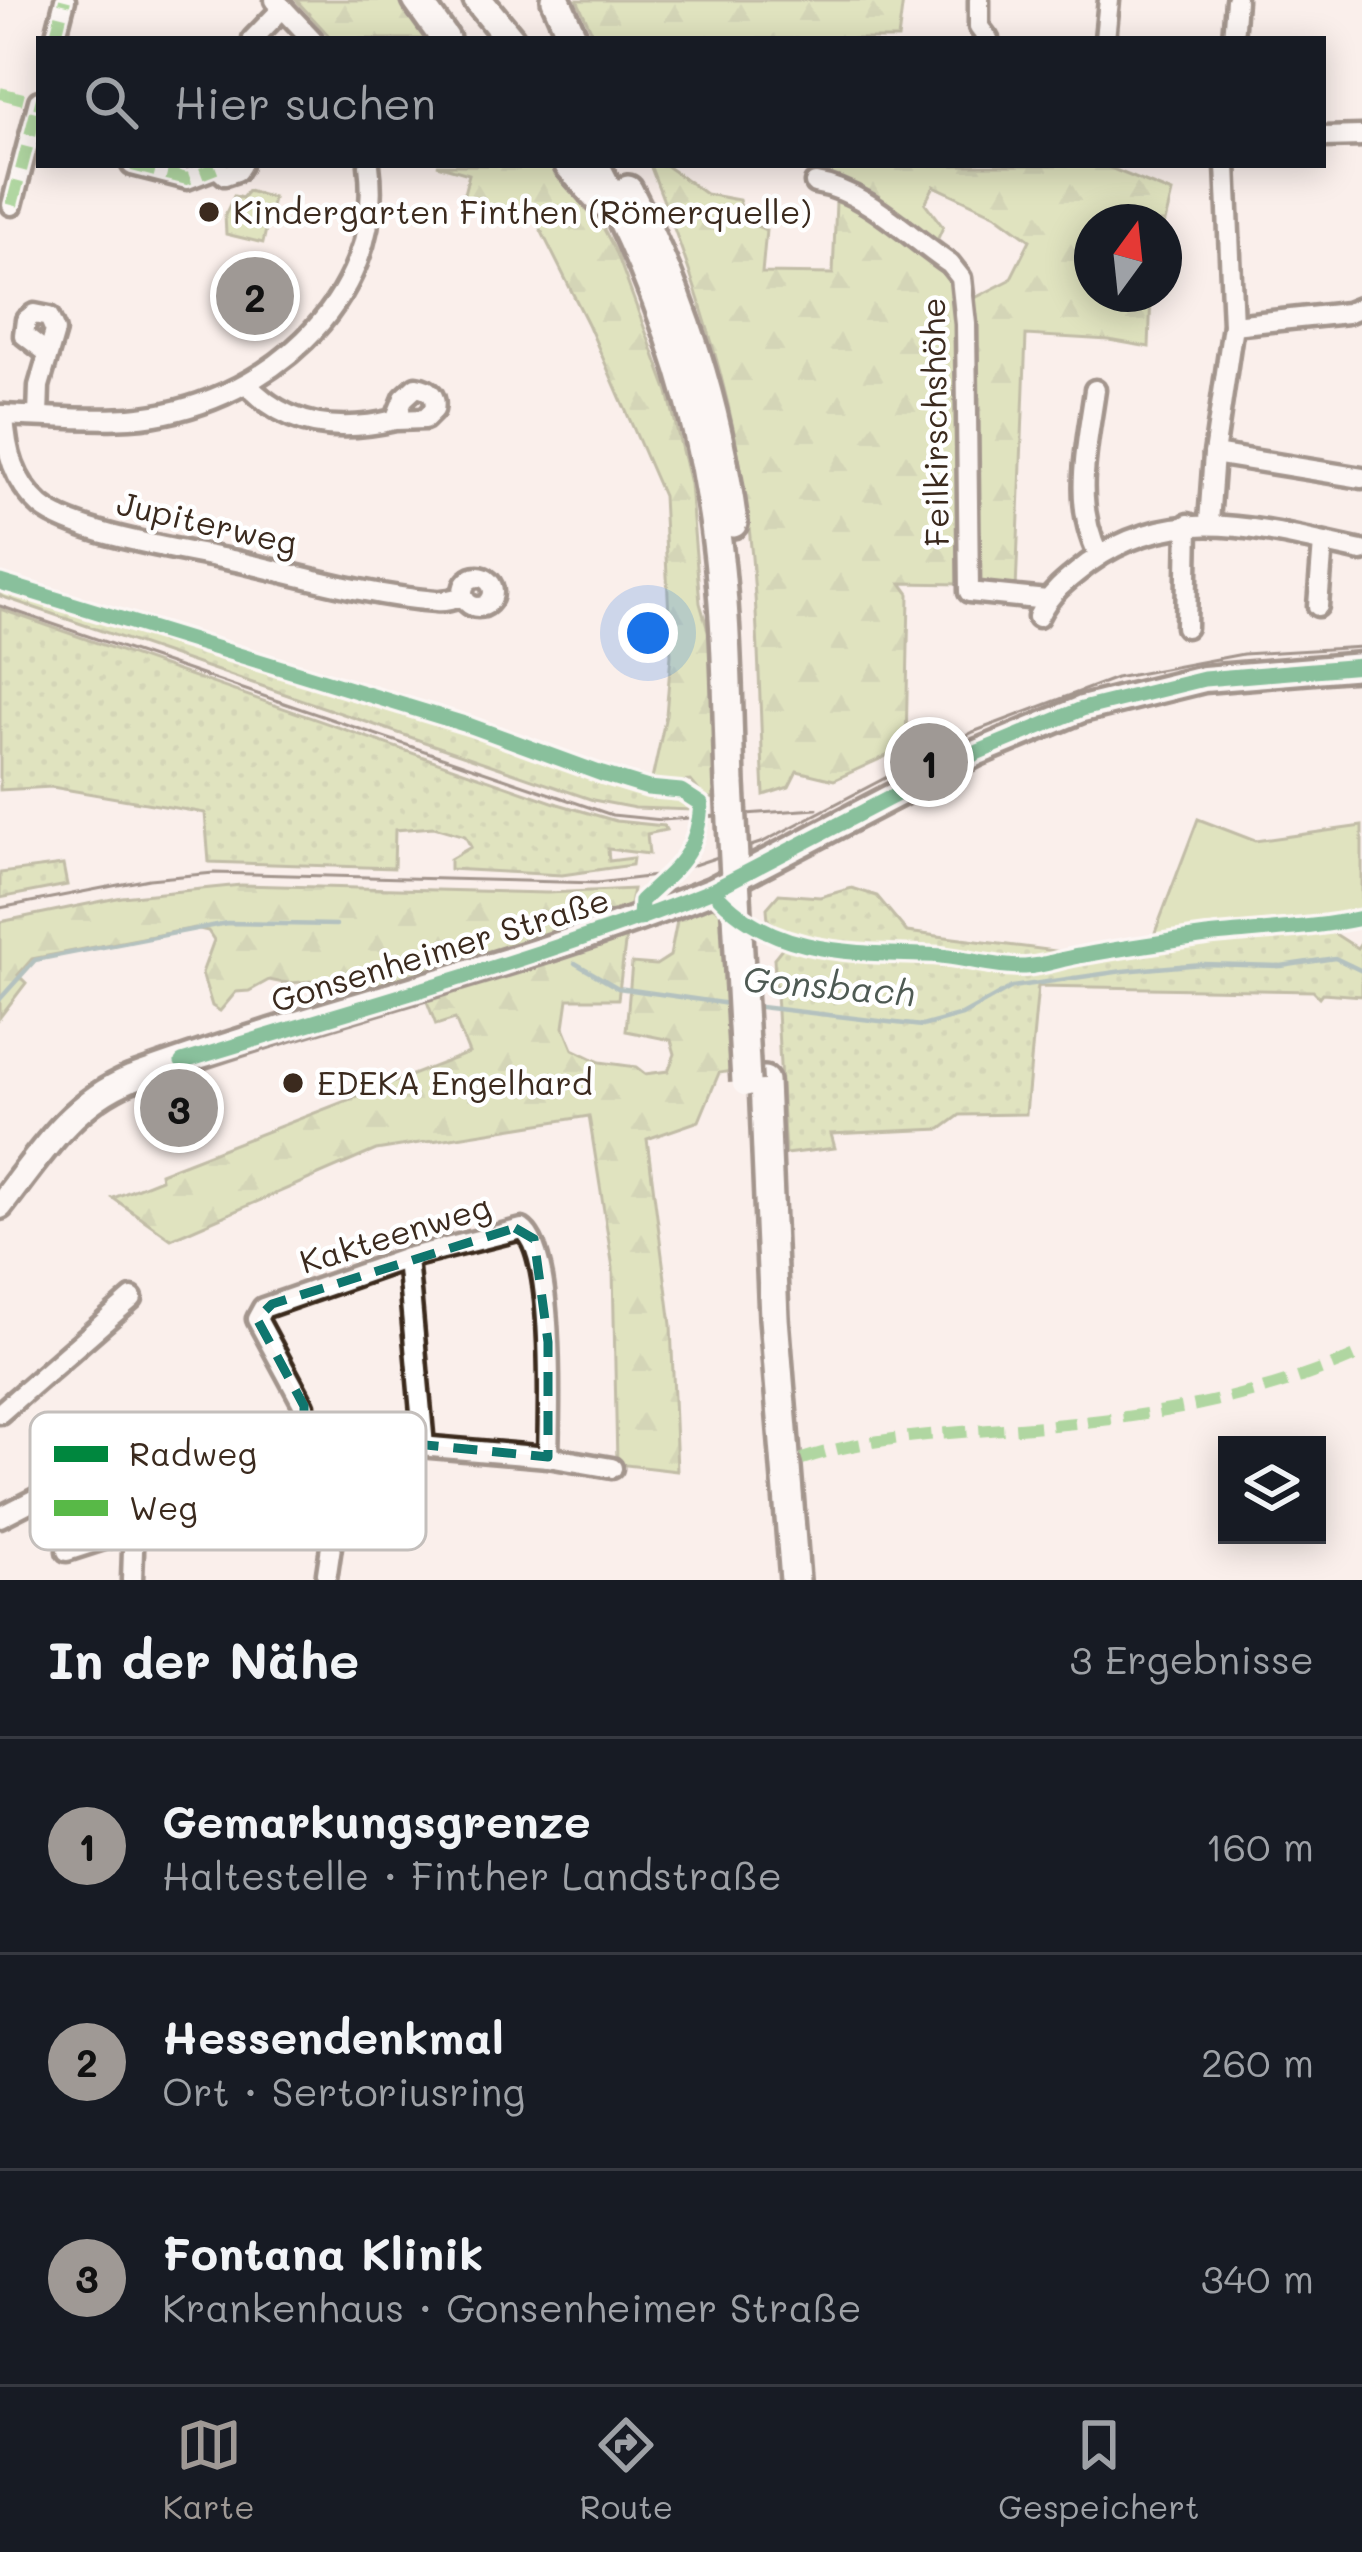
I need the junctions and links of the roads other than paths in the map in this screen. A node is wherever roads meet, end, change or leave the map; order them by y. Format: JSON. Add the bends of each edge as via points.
{"nodes":[{"id":1,"x":64,"y":0,"type":"edge"},
{"id":2,"x":417,"y":0,"type":"edge"},
{"id":3,"x":478,"y":0,"type":"edge"},
{"id":4,"x":500,"y":0,"type":"edge"},
{"id":5,"x":556,"y":0,"type":"edge"},
{"id":6,"x":979,"y":0,"type":"edge"},
{"id":7,"x":1108,"y":0,"type":"edge"},
{"id":8,"x":1236,"y":0,"type":"edge"},
{"id":9,"x":279,"y":4,"type":"edge"},
{"id":10,"x":57,"y":36,"type":"edge"},
{"id":11,"x":255,"y":36,"type":"edge"},
{"id":12,"x":309,"y":36,"type":"edge"},
{"id":13,"x":443,"y":36,"type":"edge"},
{"id":14,"x":508,"y":36,"type":"edge"},
{"id":15,"x":530,"y":36,"type":"edge"},
{"id":16,"x":572,"y":36,"type":"edge"},
{"id":17,"x":986,"y":36,"type":"edge"},
{"id":18,"x":1106,"y":36,"type":"edge"},
{"id":19,"x":1233,"y":36,"type":"edge"},
{"id":20,"x":1362,"y":136,"type":"edge"},
{"id":21,"x":1326,"y":137,"type":"edge"},
{"id":22,"x":34,"y":140,"type":"edge"},
{"id":23,"x":144,"y":168,"type":"edge"},
{"id":24,"x":213,"y":168,"type":"edge"},
{"id":25,"x":369,"y":168,"type":"edge"},
{"id":26,"x":571,"y":168,"type":"edge"},
{"id":27,"x":596,"y":168,"type":"edge"},
{"id":28,"x":617,"y":168,"type":"edge"},
{"id":29,"x":632,"y":168,"type":"edge"},
{"id":30,"x":1226,"y":168,"type":"edge"},
{"id":31,"x":815,"y":183,"type":"dead end"},
{"id":32,"x":12,"y":205,"type":"dead end"},
{"id":33,"x":633,"y":243,"type":"junction"},
{"id":34,"x":662,"y":258,"type":"junction"},
{"id":35,"x":1362,"y":308,"type":"edge"},
{"id":36,"x":1233,"y":325,"type":"junction"},
{"id":37,"x":46,"y":352,"type":"dead end"},
{"id":38,"x":247,"y":384,"type":"junction"},
{"id":39,"x":1095,"y":390,"type":"dead end"},
{"id":40,"x":2,"y":415,"type":"edge"},
{"id":41,"x":38,"y":416,"type":"junction"},
{"id":42,"x":394,"y":420,"type":"dead end"},
{"id":43,"x":1214,"y":454,"type":"junction"},
{"id":44,"x":1362,"y":478,"type":"edge"},
{"id":45,"x":1209,"y":522,"type":"junction"},
{"id":46,"x":1188,"y":524,"type":"junction"},
{"id":47,"x":1323,"y":543,"type":"junction"},
{"id":48,"x":1362,"y":551,"type":"edge"},
{"id":49,"x":1099,"y":556,"type":"junction"},
{"id":50,"x":463,"y":596,"type":"dead end"},
{"id":51,"x":1318,"y":606,"type":"dead end"},
{"id":52,"x":1186,"y":627,"type":"dead end"},
{"id":53,"x":1362,"y":666,"type":"edge"},
{"id":54,"x":740,"y":783,"type":"junction"},
{"id":55,"x":755,"y":1082,"type":"junction"},
{"id":56,"x":0,"y":1206,"type":"edge"},
{"id":57,"x":407,"y":1258,"type":"junction"},
{"id":58,"x":132,"y":1298,"type":"dead end"},
{"id":59,"x":304,"y":1412,"type":"edge"},
{"id":60,"x":421,"y":1412,"type":"edge"},
{"id":61,"x":0,"y":1413,"type":"edge"},
{"id":62,"x":426,"y":1446,"type":"edge"},
{"id":63,"x":548,"y":1457,"type":"junction"},
{"id":64,"x":612,"y":1468,"type":"dead end"},
{"id":65,"x":30,"y":1502,"type":"edge"},
{"id":66,"x":0,"y":1517,"type":"edge"},
{"id":67,"x":70,"y":1550,"type":"edge"},
{"id":68,"x":134,"y":1550,"type":"edge"},
{"id":69,"x":330,"y":1550,"type":"edge"},
{"id":70,"x":67,"y":1551,"type":"dead end"},
{"id":71,"x":132,"y":1580,"type":"edge"},
{"id":72,"x":326,"y":1580,"type":"edge"},
{"id":73,"x":777,"y":1580,"type":"edge"},
{"id":74,"x":795,"y":1580,"type":"edge"}],
"edges":[{"from":1,"to":10,"type":"street"},
{"from":2,"to":13,"type":"highway"},
{"from":3,"to":14,"type":"highway"},
{"from":4,"to":15,"type":"highway"},
{"from":5,"to":16,"type":"highway"},
{"from":6,"to":17,"type":"street"},
{"from":7,"to":18,"type":"street"},
{"from":8,"to":19,"type":"street"},
{"from":9,"to":11,"type":"street"},
{"from":9,"to":12,"type":"street"},
{"from":20,"to":21,"type":"street"},
{"from":22,"to":32,"type":"street"},
{"from":23,"to":24,"type":"street","via":[[188,179]]},
{"from":25,"to":38,"type":"street","via":[[368,227],[346,287],[316,331]]},
{"from":26,"to":33,"type":"highway"},
{"from":27,"to":33,"type":"highway"},
{"from":28,"to":34,"type":"highway"},
{"from":29,"to":34,"type":"highway"},
{"from":30,"to":36,"type":"street"},
{"from":31,"to":49,"type":"street","name":"Feilkirschshöhe","via":[[856,196],[961,278],[969,592],[1042,608]]},
{"from":33,"to":54,"type":"highway","via":[[674,351],[711,497]]},
{"from":34,"to":54,"type":"highway","via":[[709,386],[728,486],[738,583]]},
{"from":35,"to":36,"type":"street"},
{"from":36,"to":43,"type":"street"},
{"from":37,"to":41,"type":"street"},
{"from":38,"to":41,"type":"street","via":[[131,418]]},
{"from":38,"to":42,"type":"street","via":[[278,412],[304,422]]},
{"from":39,"to":49,"type":"street","via":[[1083,476],[1086,530]]},
{"from":40,"to":41,"type":"street"},
{"from":40,"to":50,"type":"street","name":"Jupiterweg","via":[[16,475],[59,517],[369,590],[436,601]]},
{"from":43,"to":44,"type":"street"},
{"from":43,"to":45,"type":"street"},
{"from":45,"to":46,"type":"street"},
{"from":45,"to":47,"type":"street"},
{"from":46,"to":49,"type":"street"},
{"from":46,"to":52,"type":"street"},
{"from":47,"to":48,"type":"street"},
{"from":47,"to":51,"type":"street"},
{"from":53,"to":56,"type":"main road","name":"Gonsenheimer Straße","via":[[1204,679],[1082,709],[976,753],[713,890],[117,1084],[68,1120]]},
{"from":54,"to":55,"type":"highway"},
{"from":55,"to":73,"type":"highway","via":[[756,1319]]},
{"from":55,"to":74,"type":"highway"},
{"from":57,"to":59,"type":"street","name":"Kakteenweg","via":[[258,1312]]},
{"from":57,"to":60,"type":"street"},
{"from":57,"to":63,"type":"street","name":"Kakteenweg","via":[[514,1228],[534,1239],[548,1342]]},
{"from":58,"to":61,"type":"street"},
{"from":62,"to":63,"type":"street"},
{"from":63,"to":64,"type":"street"},
{"from":65,"to":66,"type":"street"},
{"from":67,"to":70,"type":"street"},
{"from":68,"to":71,"type":"street"},
{"from":69,"to":72,"type":"street"}]}
